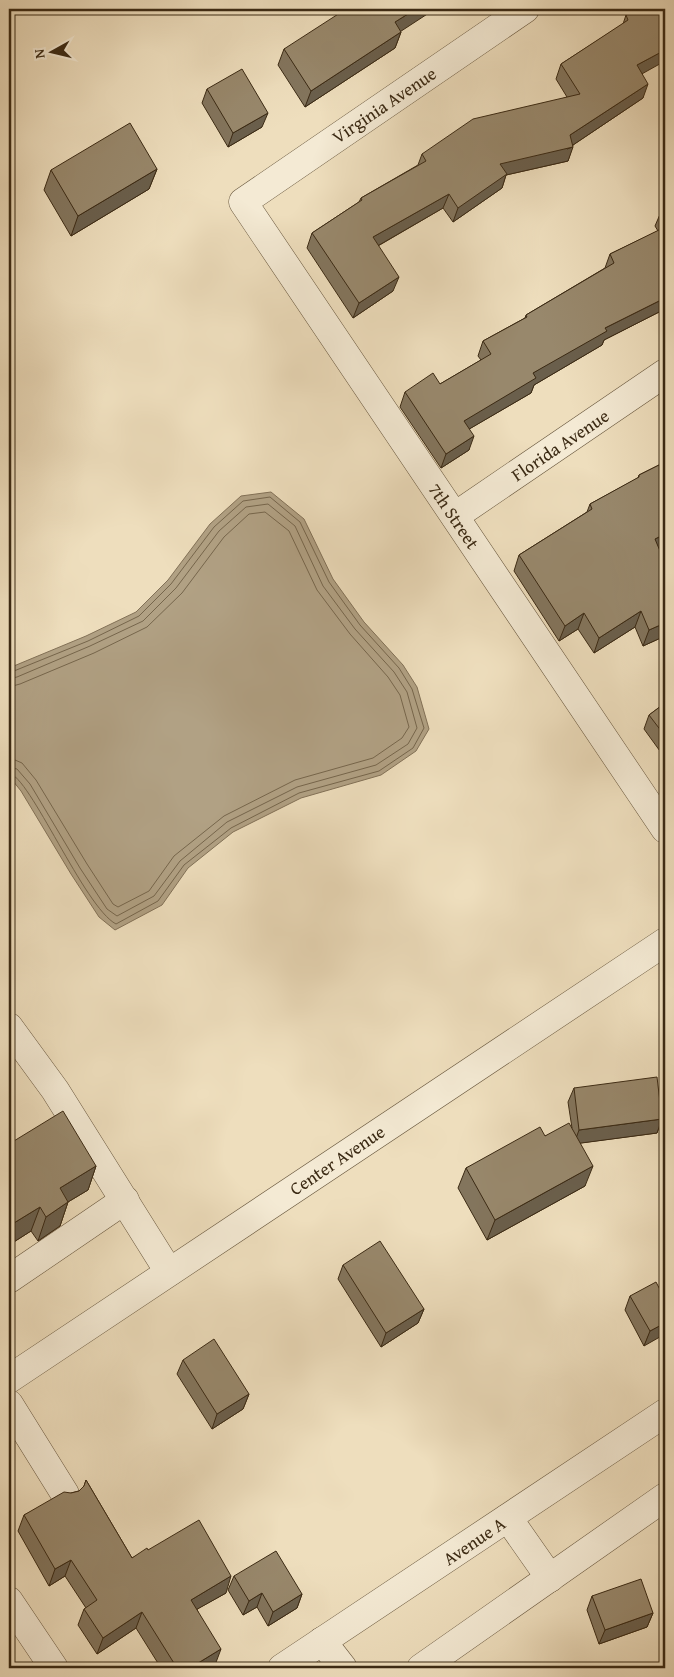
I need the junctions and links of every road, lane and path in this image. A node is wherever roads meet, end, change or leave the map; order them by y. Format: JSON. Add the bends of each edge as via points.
{"nodes":[{"id":1,"x":525,"y":9,"type":"edge"},
{"id":2,"x":243,"y":202,"type":"joint"},
{"id":3,"x":665,"y":373,"type":"edge"},
{"id":4,"x":454,"y":516,"type":"junction"},
{"id":5,"x":665,"y":829,"type":"edge"},
{"id":6,"x":665,"y":942,"type":"edge"},
{"id":7,"x":9,"y":1027,"type":"edge"},
{"id":8,"x":124,"y":1200,"type":"junction"},
{"id":9,"x":169,"y":1272,"type":"junction"},
{"id":10,"x":9,"y":1279,"type":"edge"},
{"id":11,"x":9,"y":1379,"type":"edge"},
{"id":12,"x":9,"y":1404,"type":"edge"},
{"id":13,"x":665,"y":1413,"type":"edge"},
{"id":14,"x":65,"y":1494,"type":"edge"},
{"id":15,"x":665,"y":1497,"type":"edge"},
{"id":16,"x":508,"y":1518,"type":"junction"},
{"id":17,"x":550,"y":1578,"type":"junction"},
{"id":18,"x":9,"y":1601,"type":"edge"},
{"id":19,"x":322,"y":1641,"type":"junction"},
{"id":20,"x":54,"y":1668,"type":"edge"},
{"id":21,"x":282,"y":1668,"type":"edge"},
{"id":22,"x":343,"y":1668,"type":"edge"},
{"id":23,"x":421,"y":1668,"type":"edge"}],
"edges":[{"from":1,"to":2,"type":"street","name":"Virginia Avenue"},
{"from":2,"to":4,"type":"street","name":"7th Street"},
{"from":3,"to":4,"type":"street","name":"Florida Avenue"},
{"from":4,"to":5,"type":"street","name":"7th Street"},
{"from":6,"to":9,"type":"street","name":"Center Avenue"},
{"from":7,"to":8,"type":"street","via":[[55,1090]]},
{"from":8,"to":9,"type":"street"},
{"from":8,"to":10,"type":"street"},
{"from":9,"to":11,"type":"street","name":"Center Avenue"},
{"from":12,"to":14,"type":"street"},
{"from":13,"to":16,"type":"street","name":"Avenue A"},
{"from":15,"to":17,"type":"street"},
{"from":16,"to":17,"type":"street"},
{"from":16,"to":19,"type":"street","name":"Avenue A"},
{"from":17,"to":23,"type":"street"},
{"from":18,"to":20,"type":"street"},
{"from":19,"to":21,"type":"street","name":"Avenue A"},
{"from":19,"to":22,"type":"street"}]}
